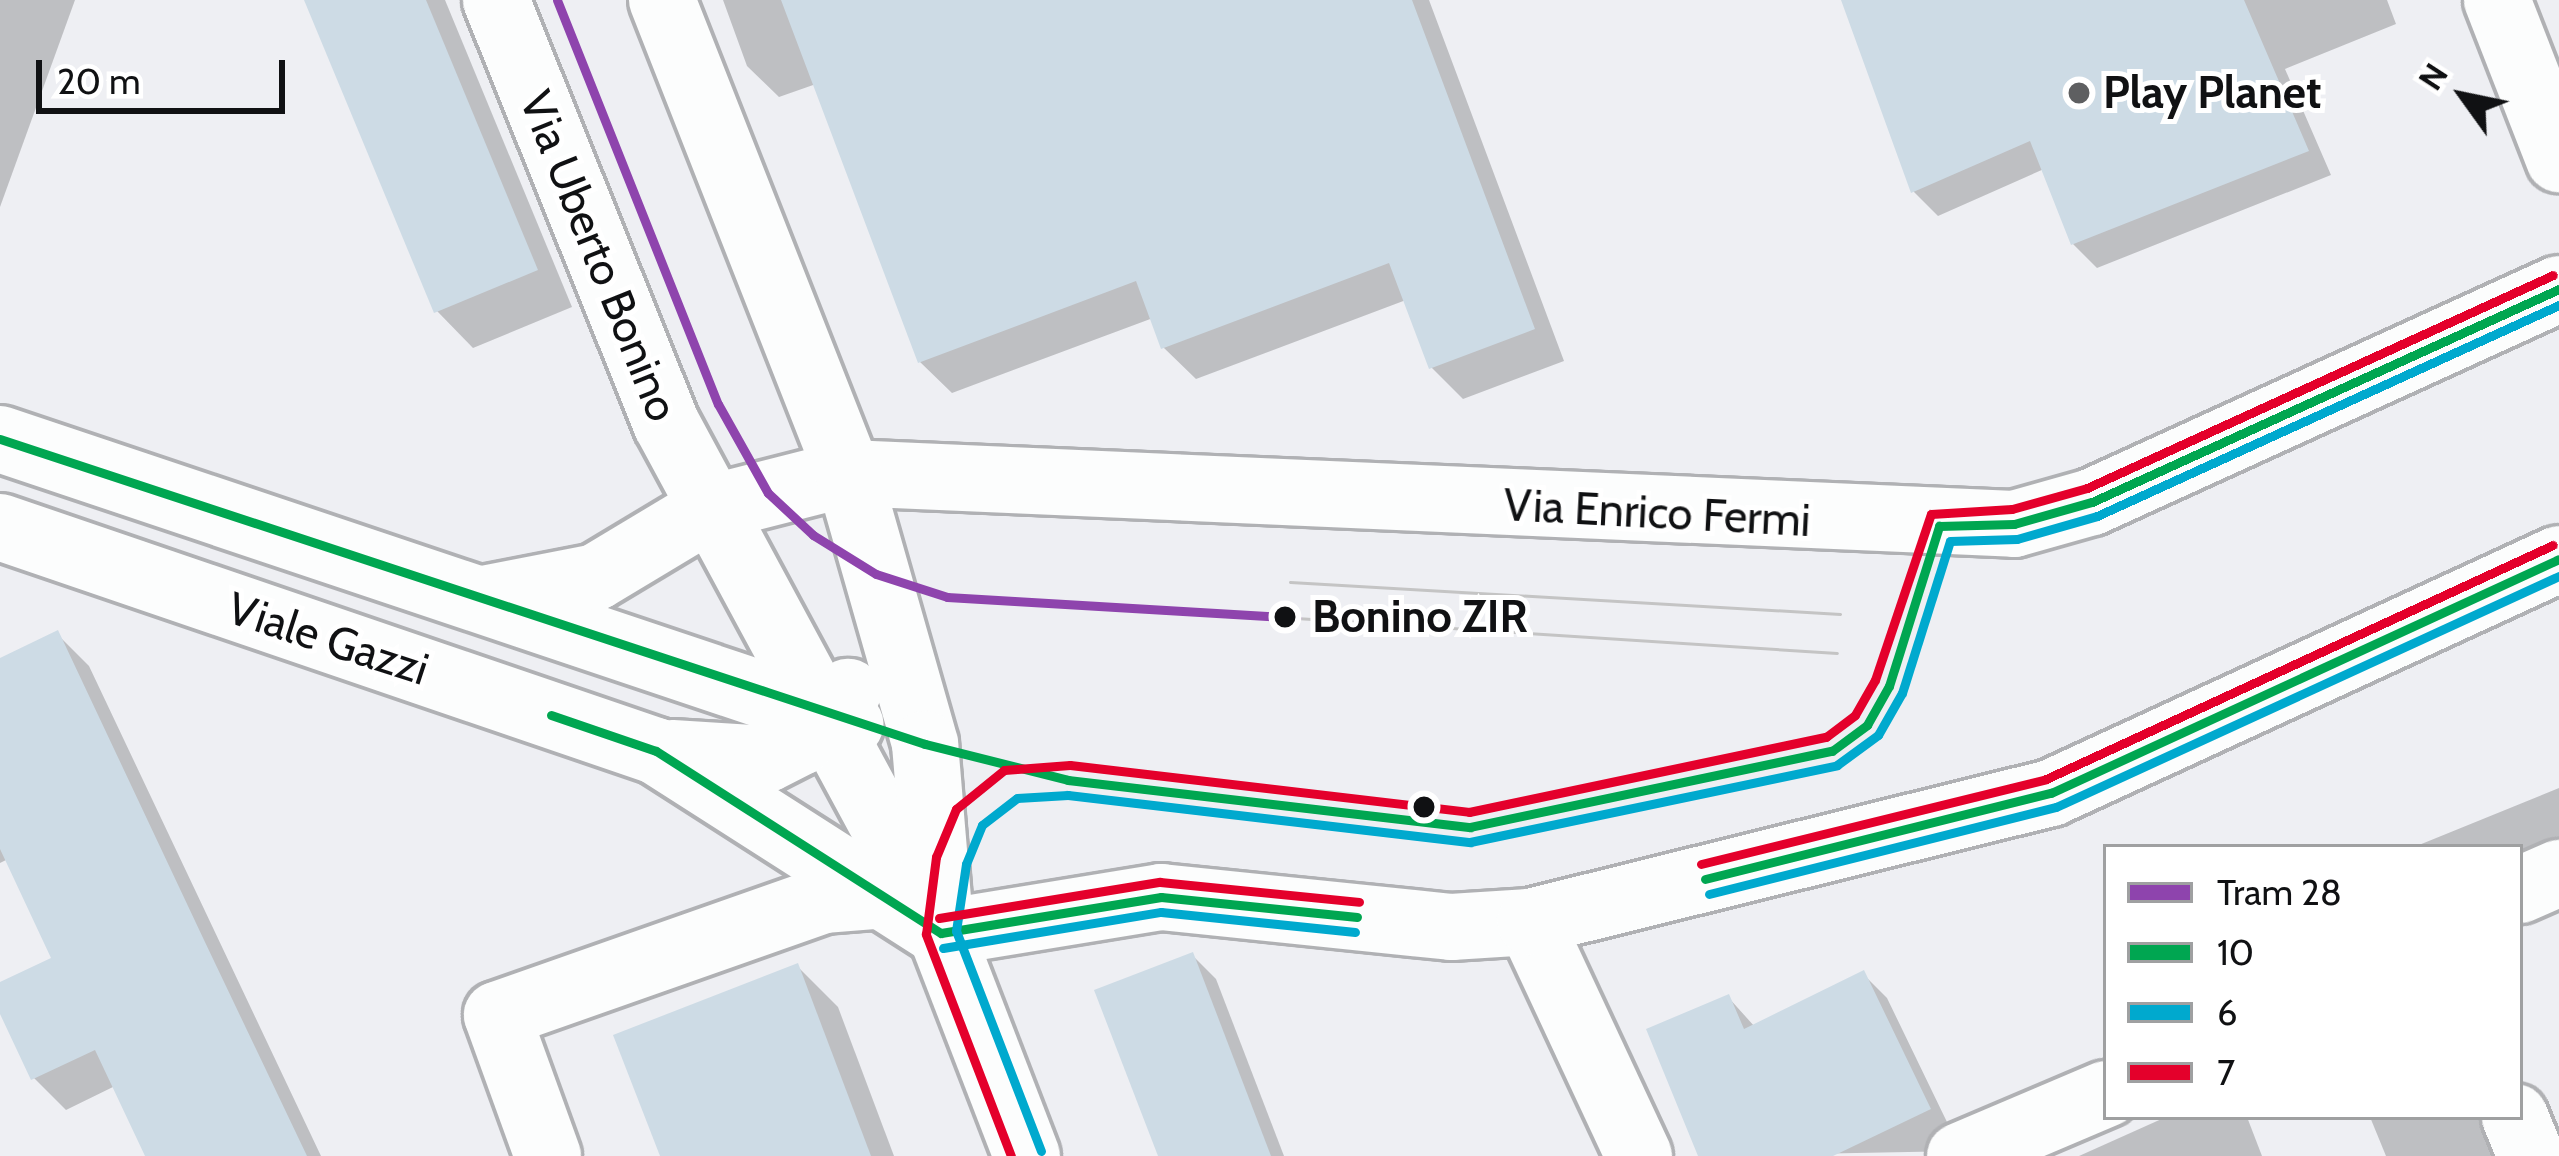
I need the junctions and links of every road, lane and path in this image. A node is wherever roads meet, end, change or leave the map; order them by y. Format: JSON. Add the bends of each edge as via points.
{"nodes":[{"id":1,"x":496,"y":0,"type":"edge"},
{"id":2,"x":662,"y":0,"type":"edge"},
{"id":3,"x":2498,"y":0,"type":"edge"},
{"id":4,"x":2559,"y":158,"type":"edge"},
{"id":5,"x":2559,"y":290,"type":"edge"},
{"id":6,"x":0,"y":439,"type":"edge"},
{"id":7,"x":848,"y":473,"type":"junction"},
{"id":8,"x":711,"y":508,"type":"junction"},
{"id":9,"x":0,"y":527,"type":"edge"},
{"id":10,"x":2559,"y":559,"type":"edge"},
{"id":11,"x":478,"y":600,"type":"junction"},
{"id":12,"x":889,"y":622,"type":"junction"},
{"id":13,"x":828,"y":718,"type":"junction"},
{"id":14,"x":925,"y":744,"type":"junction"},
{"id":15,"x":656,"y":751,"type":"junction"},
{"id":16,"x":2559,"y":874,"type":"edge"},
{"id":17,"x":2523,"y":889,"type":"edge"},
{"id":18,"x":886,"y":895,"type":"junction"},
{"id":19,"x":1530,"y":922,"type":"junction"},
{"id":20,"x":941,"y":933,"type":"junction"},
{"id":21,"x":2516,"y":1120,"type":"edge"},
{"id":22,"x":2081,"y":1121,"type":"edge"},
{"id":23,"x":548,"y":1156,"type":"edge"},
{"id":24,"x":1027,"y":1156,"type":"edge"},
{"id":25,"x":1639,"y":1156,"type":"edge"},
{"id":26,"x":1960,"y":1156,"type":"edge"},
{"id":27,"x":2530,"y":1156,"type":"edge"}],
"edges":[{"from":1,"to":8,"type":"main road","name":"Via Uberto Bonino","via":[[666,423]]},
{"from":2,"to":7,"type":"main road"},
{"from":3,"to":4,"type":"main road"},
{"from":5,"to":7,"type":"main road","name":"Via Enrico Fermi","via":[[2092,502],[2014,524]]},
{"from":6,"to":11,"type":"main road","name":"Viale Gazzi"},
{"from":7,"to":8,"type":"main road","name":"Via Enrico Fermi"},
{"from":7,"to":12,"type":"main road"},
{"from":8,"to":11,"type":"main road","name":"Via Enrico Fermi","via":[[596,577]]},
{"from":8,"to":13,"type":"main road","name":"Via Uberto Bonino"},
{"from":9,"to":15,"type":"main road","name":"Viale Gazzi"},
{"from":10,"to":19,"type":"main road","via":[[2051,793]]},
{"from":11,"to":13,"type":"main road","name":"Viale Gazzi"},
{"from":12,"to":13,"type":"main road"},
{"from":12,"to":14,"type":"main road"},
{"from":13,"to":14,"type":"main road","name":"Viale Gazzi"},
{"from":13,"to":15,"type":"main road","via":[[767,760]]},
{"from":13,"to":20,"type":"main road","name":"Via Uberto Bonino"},
{"from":14,"to":20,"type":"main road"},
{"from":15,"to":18,"type":"main road"},
{"from":16,"to":17,"type":"main road"},
{"from":18,"to":20,"type":"main road"},
{"from":18,"to":23,"type":"main road","via":[[824,900],[496,1015]]},
{"from":19,"to":20,"type":"main road","via":[[1451,927],[1161,897]]},
{"from":19,"to":25,"type":"main road"},
{"from":20,"to":24,"type":"main road"},
{"from":21,"to":27,"type":"main road"},
{"from":22,"to":26,"type":"main road"}]}
